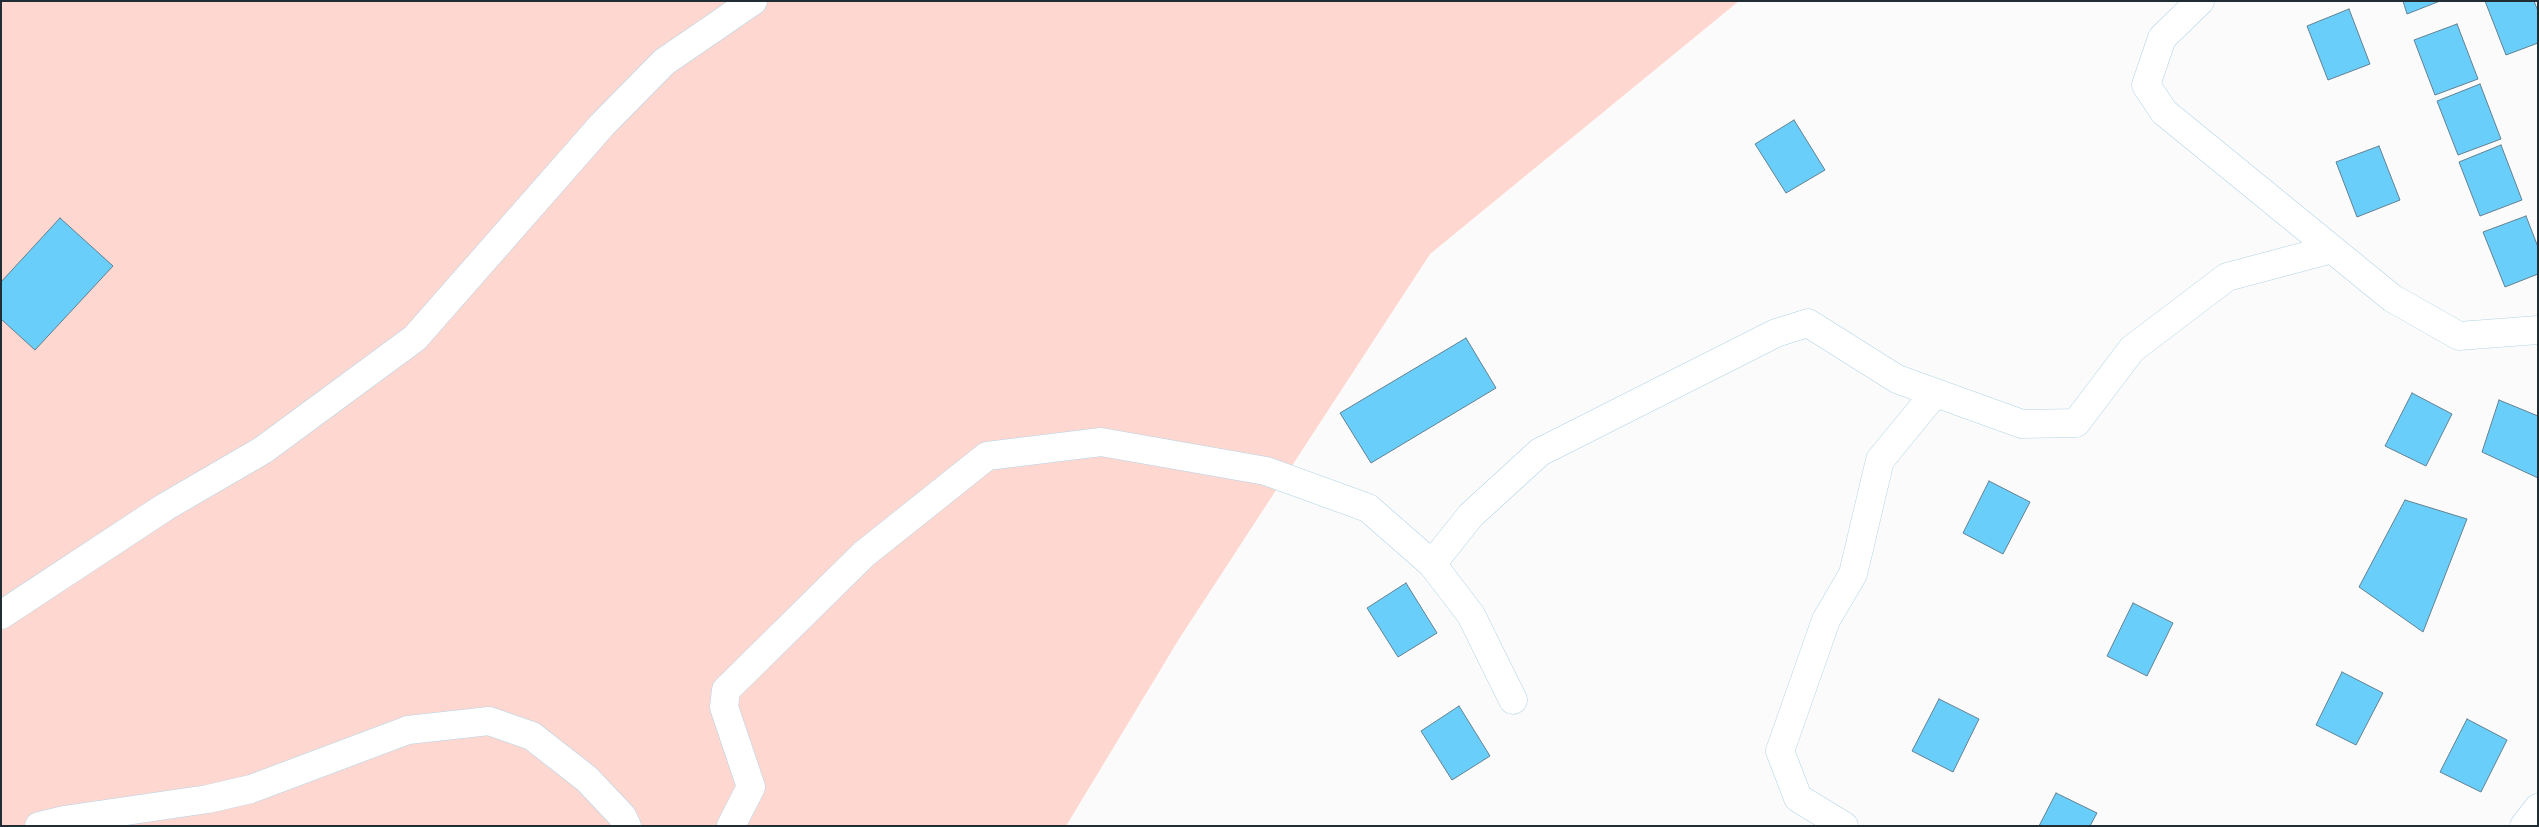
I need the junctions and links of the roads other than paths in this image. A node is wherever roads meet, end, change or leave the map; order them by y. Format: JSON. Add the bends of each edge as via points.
{"nodes":[{"id":1,"x":753,"y":1,"type":"edge"},
{"id":2,"x":2200,"y":1,"type":"edge"},
{"id":3,"x":2332,"y":249,"type":"junction"},
{"id":4,"x":2538,"y":330,"type":"edge"},
{"id":5,"x":1935,"y":393,"type":"junction"},
{"id":6,"x":1432,"y":564,"type":"junction"},
{"id":7,"x":1,"y":615,"type":"edge"},
{"id":8,"x":1513,"y":700,"type":"dead end"},
{"id":9,"x":2538,"y":808,"type":"edge"},
{"id":10,"x":39,"y":826,"type":"edge"},
{"id":11,"x":627,"y":826,"type":"edge"},
{"id":12,"x":730,"y":826,"type":"edge"},
{"id":13,"x":1844,"y":826,"type":"edge"},
{"id":14,"x":2524,"y":826,"type":"edge"}],
"edges":[{"from":1,"to":7,"type":"street","via":[[664,62],[602,125],[415,338],[263,450],[165,507]]},
{"from":2,"to":3,"type":"street","via":[[2162,38],[2146,85],[2164,112]]},
{"from":3,"to":4,"type":"street","via":[[2392,298],[2459,336]]},
{"from":3,"to":5,"type":"street","via":[[2227,277],[2132,349],[2076,423],[2022,424]]},
{"from":5,"to":6,"type":"street","via":[[1897,379],[1808,322],[1776,333],[1540,452],[1470,515]]},
{"from":5,"to":13,"type":"street","via":[[1880,460],[1852,574],[1826,620],[1780,751],[1798,798]]},
{"from":6,"to":8,"type":"street","via":[[1471,615]]},
{"from":6,"to":12,"type":"street","via":[[1368,508],[1266,471],[1101,442],[987,456],[864,554],[726,690],[724,707],[751,787]]},
{"from":9,"to":14,"type":"street"},
{"from":10,"to":11,"type":"street","via":[[208,800],[251,789],[408,730],[489,721],[532,736],[588,779],[622,816]]}]}
